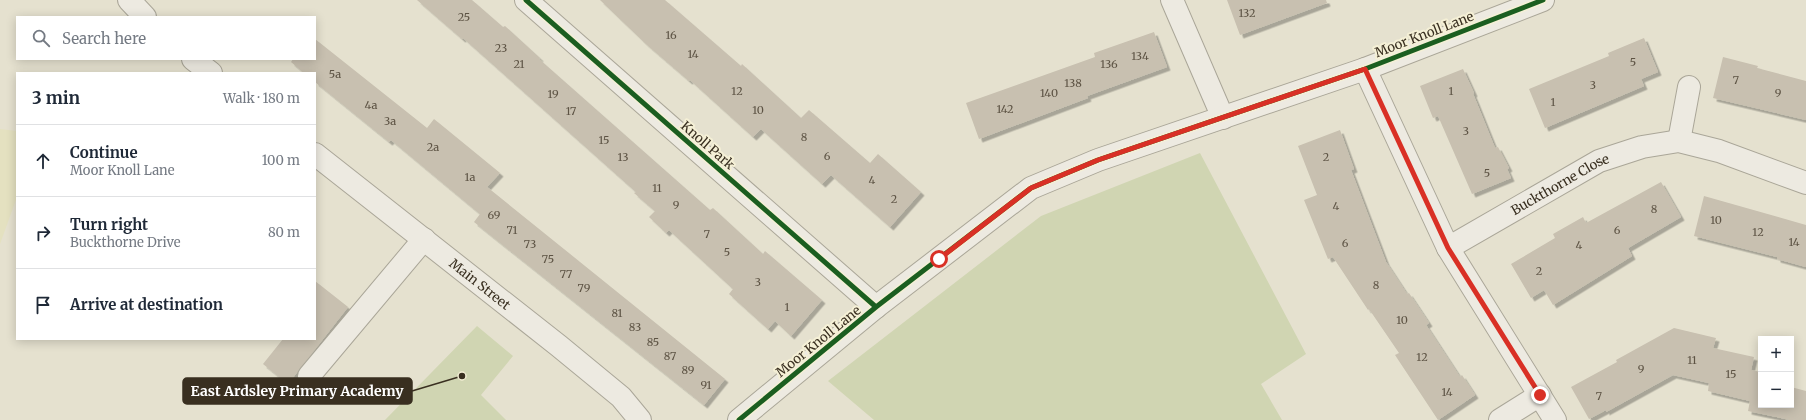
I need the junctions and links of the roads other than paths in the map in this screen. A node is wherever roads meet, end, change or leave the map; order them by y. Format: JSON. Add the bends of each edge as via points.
{"nodes":[{"id":1,"x":526,"y":0,"type":"edge"},
{"id":2,"x":1172,"y":0,"type":"edge"},
{"id":3,"x":1540,"y":1,"type":"edge"},
{"id":4,"x":194,"y":60,"type":"edge"},
{"id":5,"x":1365,"y":69,"type":"junction"},
{"id":6,"x":210,"y":72,"type":"edge"},
{"id":7,"x":1689,"y":87,"type":"dead end"},
{"id":8,"x":1223,"y":118,"type":"junction"},
{"id":9,"x":1679,"y":141,"type":"junction"},
{"id":10,"x":316,"y":155,"type":"edge"},
{"id":11,"x":1806,"y":183,"type":"edge"},
{"id":12,"x":424,"y":239,"type":"junction"},
{"id":13,"x":1448,"y":248,"type":"junction"},
{"id":14,"x":876,"y":307,"type":"junction"},
{"id":15,"x":309,"y":376,"type":"dead end"},
{"id":16,"x":1540,"y":395,"type":"junction"},
{"id":17,"x":640,"y":420,"type":"edge"},
{"id":18,"x":739,"y":420,"type":"edge"},
{"id":19,"x":1500,"y":420,"type":"edge"},
{"id":20,"x":1555,"y":420,"type":"edge"}],
"edges":[{"from":1,"to":14,"type":"street","name":"Knoll Park"},
{"from":2,"to":8,"type":"street"},
{"from":3,"to":5,"type":"street","name":"Moor Knoll Lane"},
{"from":4,"to":6,"type":"street"},
{"from":5,"to":8,"type":"street","name":"Moor Knoll Lane"},
{"from":5,"to":13,"type":"street"},
{"from":7,"to":9,"type":"street"},
{"from":8,"to":14,"type":"street","name":"Moor Knoll Lane","via":[[1098,160],[1031,188]]},
{"from":9,"to":11,"type":"street","name":"Buckthorne Close","via":[[1719,152]]},
{"from":9,"to":13,"type":"street","name":"Buckthorne Close","via":[[1642,147],[1598,161]]},
{"from":10,"to":12,"type":"street","name":"Main Street"},
{"from":12,"to":15,"type":"street"},
{"from":12,"to":17,"type":"street","name":"Main Street","via":[[621,397]]},
{"from":13,"to":16,"type":"street"},
{"from":14,"to":18,"type":"street","name":"Moor Knoll Lane"},
{"from":16,"to":19,"type":"street"},
{"from":16,"to":20,"type":"street"}]}
